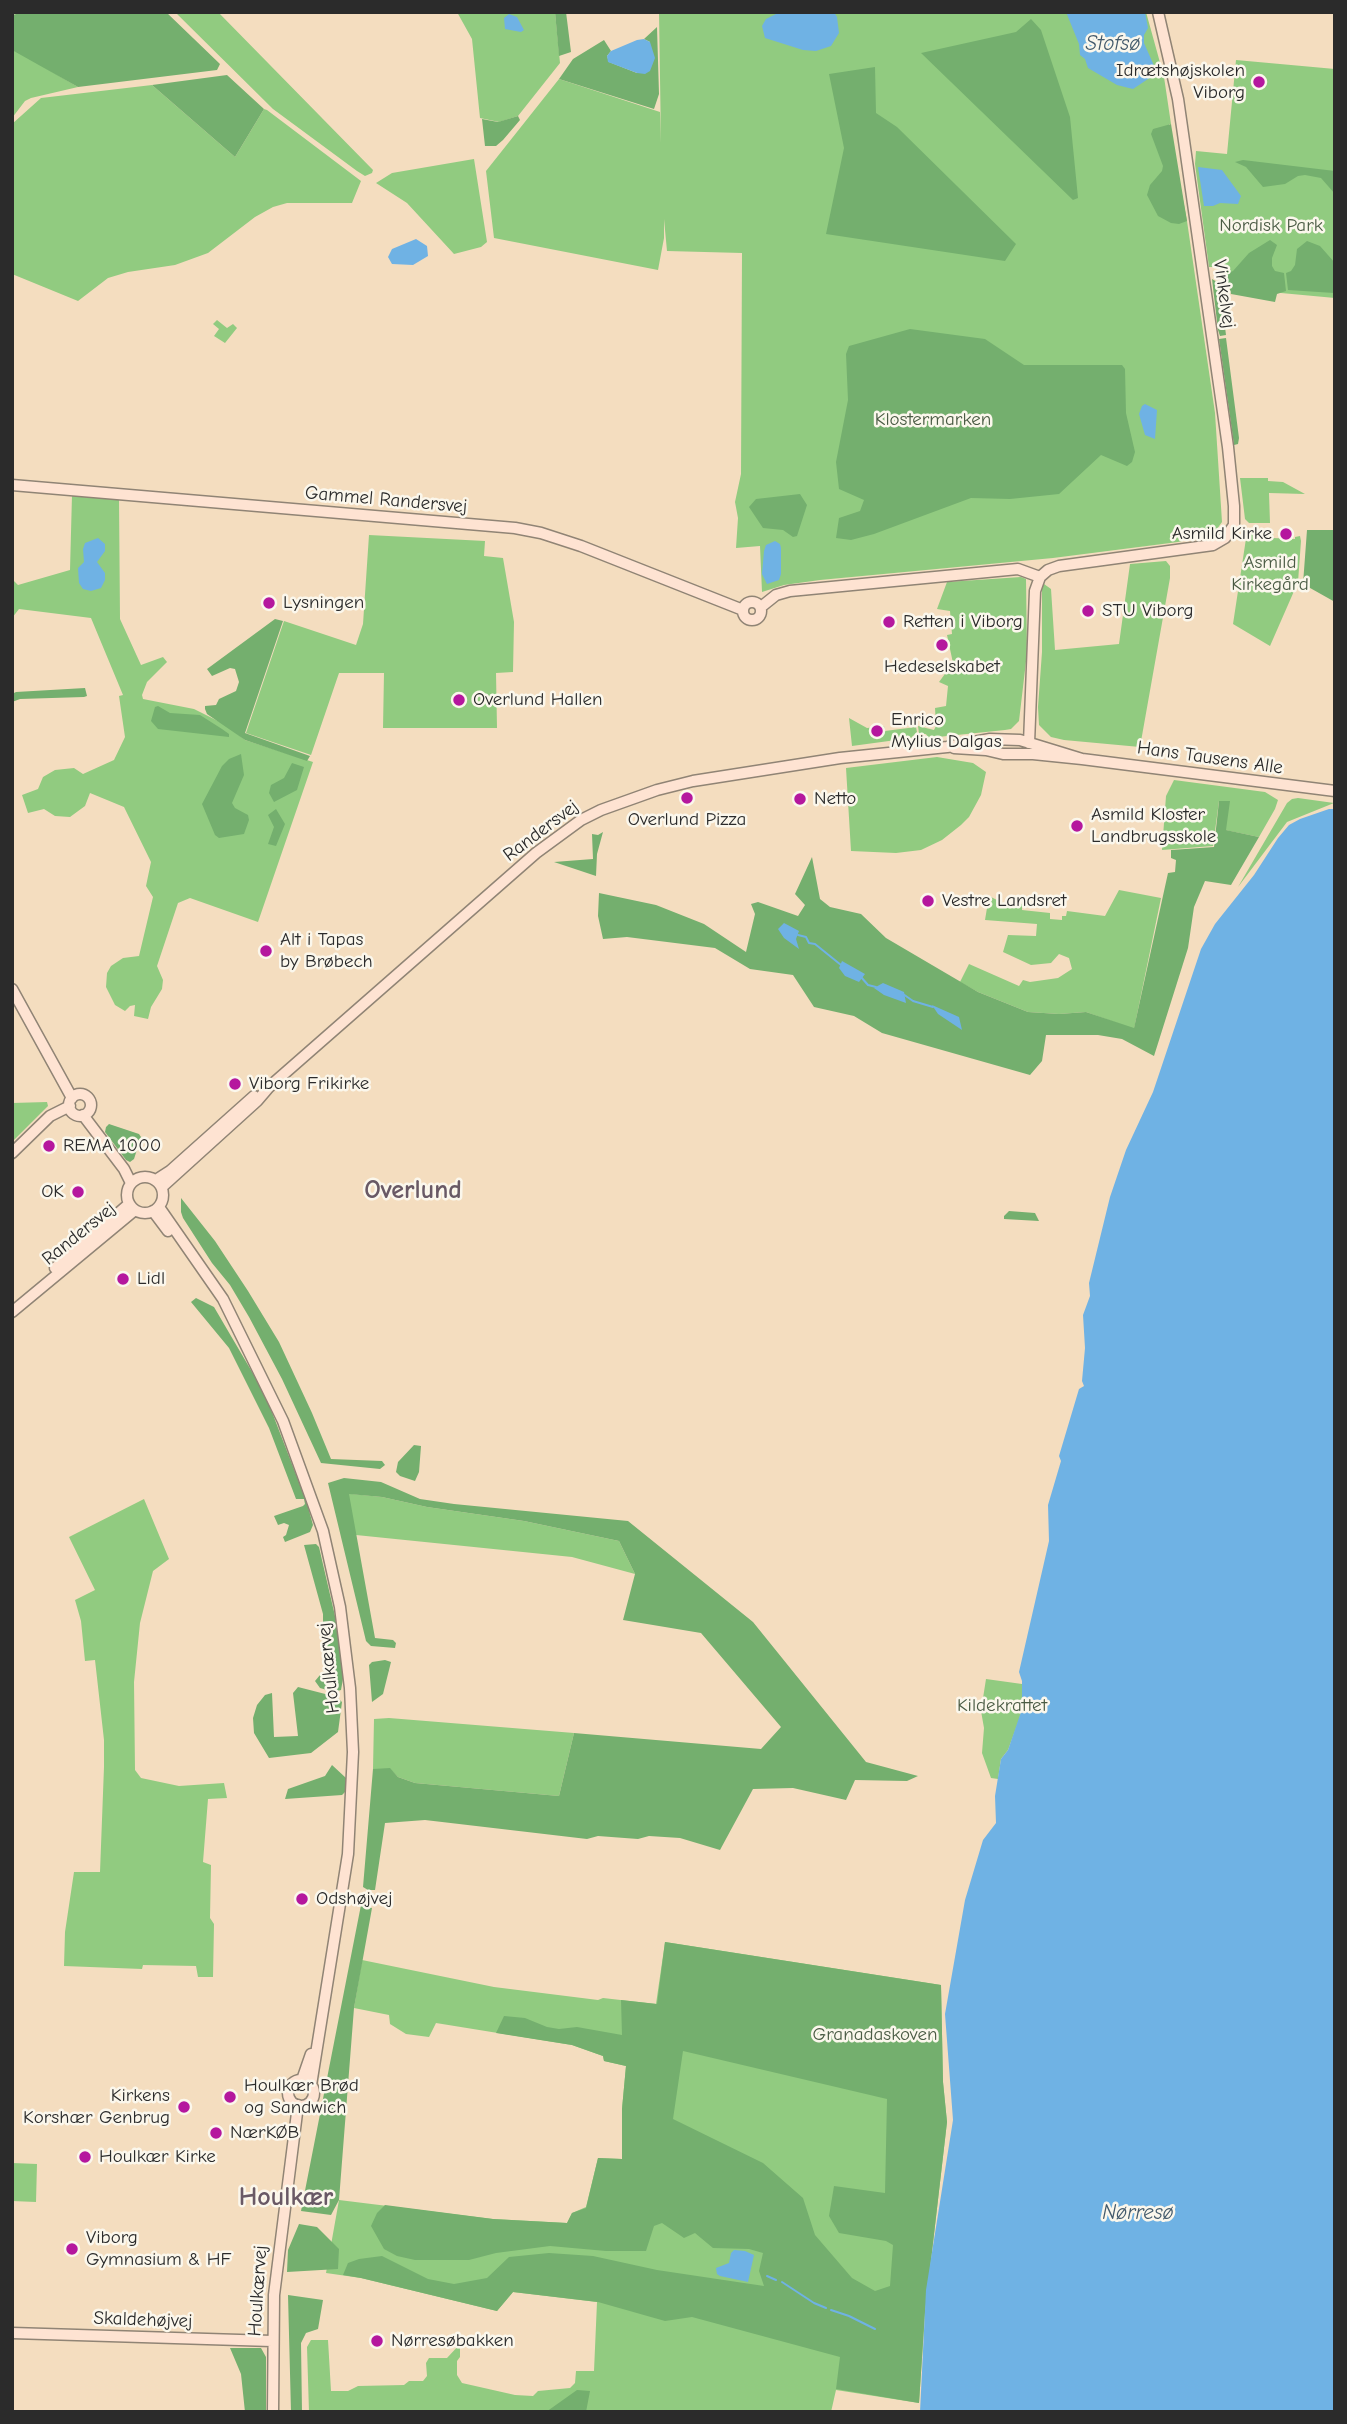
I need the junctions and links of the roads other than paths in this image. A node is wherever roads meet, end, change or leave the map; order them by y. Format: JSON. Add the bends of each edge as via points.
{"nodes":[{"id":1,"x":1158,"y":12,"type":"edge"},
{"id":2,"x":12,"y":485,"type":"edge"},
{"id":3,"x":1040,"y":577,"type":"junction"},
{"id":4,"x":1030,"y":700,"type":"junction"},
{"id":5,"x":990,"y":739,"type":"junction"},
{"id":6,"x":1016,"y":739,"type":"junction"},
{"id":7,"x":947,"y":747,"type":"junction"},
{"id":8,"x":1029,"y":747,"type":"junction"},
{"id":9,"x":986,"y":750,"type":"junction"},
{"id":10,"x":1335,"y":791,"type":"edge"},
{"id":11,"x":12,"y":989,"type":"edge"},
{"id":12,"x":73,"y":1102,"type":"junction"},
{"id":13,"x":86,"y":1113,"type":"junction"},
{"id":14,"x":12,"y":1153,"type":"edge"},
{"id":15,"x":134,"y":1180,"type":"junction"},
{"id":16,"x":159,"y":1183,"type":"junction"},
{"id":17,"x":132,"y":1207,"type":"junction"},
{"id":18,"x":156,"y":1209,"type":"junction"},
{"id":19,"x":13,"y":1311,"type":"edge"},
{"id":20,"x":306,"y":2082,"type":"junction"},
{"id":21,"x":302,"y":2105,"type":"junction"},
{"id":22,"x":12,"y":2333,"type":"edge"},
{"id":23,"x":272,"y":2341,"type":"junction"},
{"id":24,"x":273,"y":2412,"type":"edge"}],
"edges":[{"from":1,"to":3,"type":"street","name":"Vinkelvej","via":[[1178,99],[1235,515],[1225,538],[1203,547],[1055,567]]},
{"from":2,"to":3,"type":"street","name":"Gammel Randersvej","via":[[515,528],[581,546],[743,610],[748,620],[755,620],[761,607],[776,595],[790,592],[1018,569]]},
{"from":3,"to":4,"type":"street","via":[[1035,591]]},
{"from":4,"to":6,"type":"street"},
{"from":4,"to":8,"type":"street"},
{"from":5,"to":6,"type":"street","name":"Randersvej"},
{"from":5,"to":7,"type":"street","name":"Randersvej"},
{"from":5,"to":9,"type":"street"},
{"from":6,"to":8,"type":"street","name":"Randersvej"},
{"from":7,"to":9,"type":"street","name":"Randersvej"},
{"from":7,"to":16,"type":"street","name":"Randersvej","via":[[840,758],[682,783],[591,814],[536,853]]},
{"from":8,"to":9,"type":"street","name":"Randersvej","via":[[1003,754]]},
{"from":8,"to":10,"type":"street","name":"Hans Tausens Alle","via":[[1082,759]]},
{"from":11,"to":12,"type":"street"},
{"from":12,"to":13,"type":"street"},
{"from":12,"to":13,"type":"street","via":[[89,1098]]},
{"from":12,"to":14,"type":"street","via":[[50,1116]]},
{"from":13,"to":15,"type":"street"},
{"from":15,"to":16,"type":"street","via":[[147,1177]]},
{"from":15,"to":17,"type":"street","via":[[127,1193]]},
{"from":16,"to":18,"type":"street","via":[[163,1197]]},
{"from":17,"to":18,"type":"street","via":[[146,1213]]},
{"from":17,"to":19,"type":"street","name":"Randersvej","via":[[55,1269]]},
{"from":18,"to":20,"type":"street","name":"Houlkærvej","via":[[249,1350],[283,1420],[323,1531],[340,1607],[353,1752],[348,1854]]},
{"from":20,"to":21,"type":"street","via":[[313,2096]]},
{"from":20,"to":21,"type":"street","via":[[291,2084],[288,2092],[291,2101]]},
{"from":21,"to":23,"type":"street","name":"Houlkærvej","via":[[280,2240]]},
{"from":22,"to":23,"type":"street","name":"Skaldehøjvej"},
{"from":23,"to":24,"type":"street","name":"Houlkærvej"}]}
